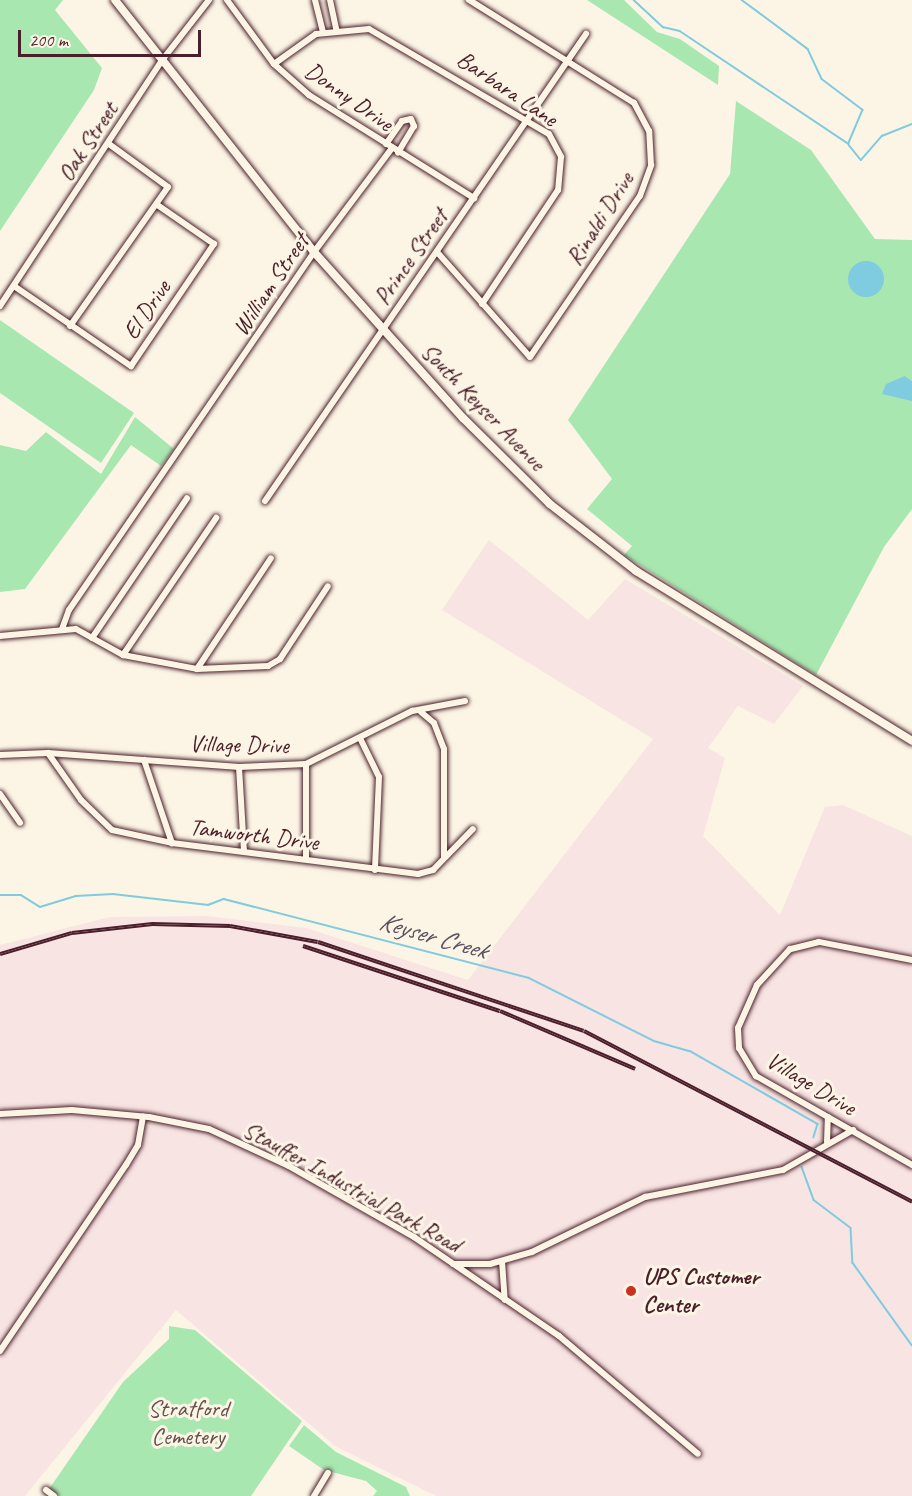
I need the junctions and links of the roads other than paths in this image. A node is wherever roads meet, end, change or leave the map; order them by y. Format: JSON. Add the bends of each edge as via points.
{"nodes":[{"id":1,"x":115,"y":0,"type":"edge"},
{"id":2,"x":209,"y":0,"type":"edge"},
{"id":3,"x":226,"y":0,"type":"edge"},
{"id":4,"x":315,"y":0,"type":"edge"},
{"id":5,"x":330,"y":0,"type":"edge"},
{"id":6,"x":469,"y":0,"type":"edge"},
{"id":7,"x":336,"y":29,"type":"junction"},
{"id":8,"x":323,"y":32,"type":"junction"},
{"id":9,"x":586,"y":34,"type":"dead end"},
{"id":10,"x":163,"y":59,"type":"junction"},
{"id":11,"x":568,"y":59,"type":"junction"},
{"id":12,"x":274,"y":64,"type":"junction"},
{"id":13,"x":527,"y":119,"type":"junction"},
{"id":14,"x":109,"y":144,"type":"junction"},
{"id":15,"x":389,"y":146,"type":"junction"},
{"id":16,"x":398,"y":153,"type":"junction"},
{"id":17,"x":474,"y":198,"type":"junction"},
{"id":18,"x":156,"y":204,"type":"junction"},
{"id":19,"x":314,"y":252,"type":"junction"},
{"id":20,"x":437,"y":252,"type":"junction"},
{"id":21,"x":14,"y":286,"type":"junction"},
{"id":22,"x":482,"y":304,"type":"junction"},
{"id":23,"x":0,"y":306,"type":"edge"},
{"id":24,"x":70,"y":326,"type":"junction"},
{"id":25,"x":383,"y":329,"type":"junction"},
{"id":26,"x":187,"y":498,"type":"dead end"},
{"id":27,"x":265,"y":501,"type":"dead end"},
{"id":28,"x":216,"y":518,"type":"dead end"},
{"id":29,"x":271,"y":558,"type":"dead end"},
{"id":30,"x":328,"y":586,"type":"dead end"},
{"id":31,"x":62,"y":629,"type":"junction"},
{"id":32,"x":0,"y":636,"type":"edge"},
{"id":33,"x":92,"y":638,"type":"junction"},
{"id":34,"x":123,"y":655,"type":"junction"},
{"id":35,"x":197,"y":669,"type":"junction"},
{"id":36,"x":465,"y":701,"type":"dead end"},
{"id":37,"x":421,"y":712,"type":"junction"},
{"id":38,"x":360,"y":738,"type":"junction"},
{"id":39,"x":912,"y":741,"type":"edge"},
{"id":40,"x":48,"y":753,"type":"junction"},
{"id":41,"x":0,"y":755,"type":"edge"},
{"id":42,"x":144,"y":760,"type":"junction"},
{"id":43,"x":306,"y":764,"type":"junction"},
{"id":44,"x":239,"y":767,"type":"junction"},
{"id":45,"x":0,"y":794,"type":"edge"},
{"id":46,"x":20,"y":823,"type":"dead end"},
{"id":47,"x":473,"y":829,"type":"dead end"},
{"id":48,"x":172,"y":843,"type":"junction"},
{"id":49,"x":244,"y":852,"type":"junction"},
{"id":50,"x":444,"y":857,"type":"junction"},
{"id":51,"x":306,"y":858,"type":"junction"},
{"id":52,"x":375,"y":870,"type":"junction"},
{"id":53,"x":912,"y":960,"type":"edge"},
{"id":54,"x":0,"y":1114,"type":"edge"},
{"id":55,"x":143,"y":1116,"type":"junction"},
{"id":56,"x":828,"y":1117,"type":"junction"},
{"id":57,"x":853,"y":1130,"type":"junction"},
{"id":58,"x":827,"y":1142,"type":"junction"},
{"id":59,"x":912,"y":1165,"type":"edge"},
{"id":60,"x":502,"y":1260,"type":"junction"},
{"id":61,"x":453,"y":1264,"type":"junction"},
{"id":62,"x":505,"y":1300,"type":"junction"},
{"id":63,"x":0,"y":1351,"type":"edge"},
{"id":64,"x":698,"y":1454,"type":"dead end"},
{"id":65,"x":328,"y":1473,"type":"dead end"},
{"id":66,"x":46,"y":1490,"type":"dead end"},
{"id":67,"x":54,"y":1496,"type":"edge"},
{"id":68,"x":314,"y":1496,"type":"edge"}],
"edges":[{"from":1,"to":10,"type":"main road","name":"South Keyser Avenue"},
{"from":2,"to":10,"type":"street","name":"Oak Street"},
{"from":3,"to":12,"type":"street","name":"Donny Drive"},
{"from":4,"to":8,"type":"street"},
{"from":5,"to":7,"type":"street"},
{"from":6,"to":11,"type":"street","name":"Rinaldi Drive"},
{"from":7,"to":8,"type":"street","name":"Barbara Lane"},
{"from":7,"to":13,"type":"street","name":"Barbara Lane","via":[[388,36]]},
{"from":8,"to":12,"type":"street","name":"Barbara Lane"},
{"from":9,"to":11,"type":"street","name":"Prince Street"},
{"from":10,"to":14,"type":"street","name":"Oak Street"},
{"from":10,"to":19,"type":"main road","name":"South Keyser Avenue"},
{"from":11,"to":13,"type":"street","name":"Prince Street"},
{"from":11,"to":22,"type":"street","name":"Rinaldi Drive","via":[[634,103],[649,131],[651,165],[640,196],[530,357]]},
{"from":12,"to":15,"type":"street","name":"Donny Drive","via":[[334,113]]},
{"from":13,"to":17,"type":"street","name":"Prince Street"},
{"from":13,"to":22,"type":"street","name":"Barbara Lane","via":[[556,145],[562,178]]},
{"from":14,"to":18,"type":"street","via":[[168,187]]},
{"from":14,"to":21,"type":"street","name":"Oak Street"},
{"from":15,"to":16,"type":"street","name":"Donny Drive"},
{"from":15,"to":16,"type":"street","name":"William Street","via":[[402,121],[411,119],[414,126]]},
{"from":15,"to":19,"type":"street","name":"William Street"},
{"from":16,"to":17,"type":"street","name":"Donny Drive"},
{"from":17,"to":20,"type":"street","name":"Prince Street"},
{"from":18,"to":24,"type":"street"},
{"from":18,"to":24,"type":"street","name":"El Drive","via":[[214,244],[131,366]]},
{"from":19,"to":25,"type":"main road","name":"South Keyser Avenue"},
{"from":19,"to":31,"type":"street","name":"William Street","via":[[69,610]]},
{"from":20,"to":22,"type":"street"},
{"from":20,"to":25,"type":"street","name":"Prince Street"},
{"from":21,"to":23,"type":"street","name":"Oak Street"},
{"from":21,"to":24,"type":"street","name":"El Drive"},
{"from":25,"to":27,"type":"street","name":"Prince Street"},
{"from":25,"to":39,"type":"main road","name":"South Keyser Avenue","via":[[519,475],[595,542]]},
{"from":26,"to":33,"type":"street"},
{"from":28,"to":34,"type":"street"},
{"from":29,"to":35,"type":"street"},
{"from":30,"to":35,"type":"street","via":[[280,659],[268,666]]},
{"from":31,"to":32,"type":"street","via":[[38,637]]},
{"from":31,"to":33,"type":"street"},
{"from":33,"to":34,"type":"street"},
{"from":34,"to":35,"type":"street"},
{"from":36,"to":37,"type":"street","name":"Village Drive"},
{"from":37,"to":38,"type":"street","name":"Village Drive","via":[[403,715]]},
{"from":37,"to":50,"type":"street","via":[[434,723],[444,749]]},
{"from":38,"to":43,"type":"street","name":"Village Drive"},
{"from":38,"to":52,"type":"street","via":[[379,777]]},
{"from":40,"to":41,"type":"street","name":"Village Drive"},
{"from":40,"to":42,"type":"street","name":"Village Drive"},
{"from":40,"to":48,"type":"street","name":"Tamworth Drive","via":[[81,800],[112,830]]},
{"from":42,"to":44,"type":"street","name":"Village Drive"},
{"from":42,"to":48,"type":"street"},
{"from":43,"to":44,"type":"street","name":"Village Drive"},
{"from":43,"to":51,"type":"street"},
{"from":44,"to":49,"type":"street"},
{"from":45,"to":46,"type":"street"},
{"from":47,"to":50,"type":"street","name":"Tamworth Drive"},
{"from":48,"to":49,"type":"street","name":"Tamworth Drive"},
{"from":49,"to":51,"type":"street","name":"Tamworth Drive"},
{"from":50,"to":52,"type":"street","name":"Tamworth Drive","via":[[433,870],[418,874]]},
{"from":51,"to":52,"type":"street","name":"Tamworth Drive"},
{"from":53,"to":56,"type":"street","name":"Village Drive","via":[[819,942],[790,949],[778,958],[740,1016],[739,1048],[756,1076]]},
{"from":54,"to":55,"type":"street","name":"Stauffer Industrial Park Road","via":[[72,1110]]},
{"from":55,"to":61,"type":"street","name":"Stauffer Industrial Park Road","via":[[209,1129],[289,1167]]},
{"from":55,"to":63,"type":"street","via":[[138,1145],[126,1165]]},
{"from":56,"to":57,"type":"street","name":"Village Drive"},
{"from":56,"to":58,"type":"street"},
{"from":57,"to":58,"type":"street"},
{"from":57,"to":59,"type":"street","name":"Village Drive"},
{"from":58,"to":60,"type":"street","via":[[783,1170],[645,1197],[532,1252]]},
{"from":60,"to":61,"type":"street"},
{"from":60,"to":62,"type":"street"},
{"from":61,"to":62,"type":"street","name":"Stauffer Industrial Park Road"},
{"from":62,"to":64,"type":"street","name":"Stauffer Industrial Park Road","via":[[558,1336]]},
{"from":65,"to":68,"type":"street"},
{"from":66,"to":67,"type":"street"}]}
